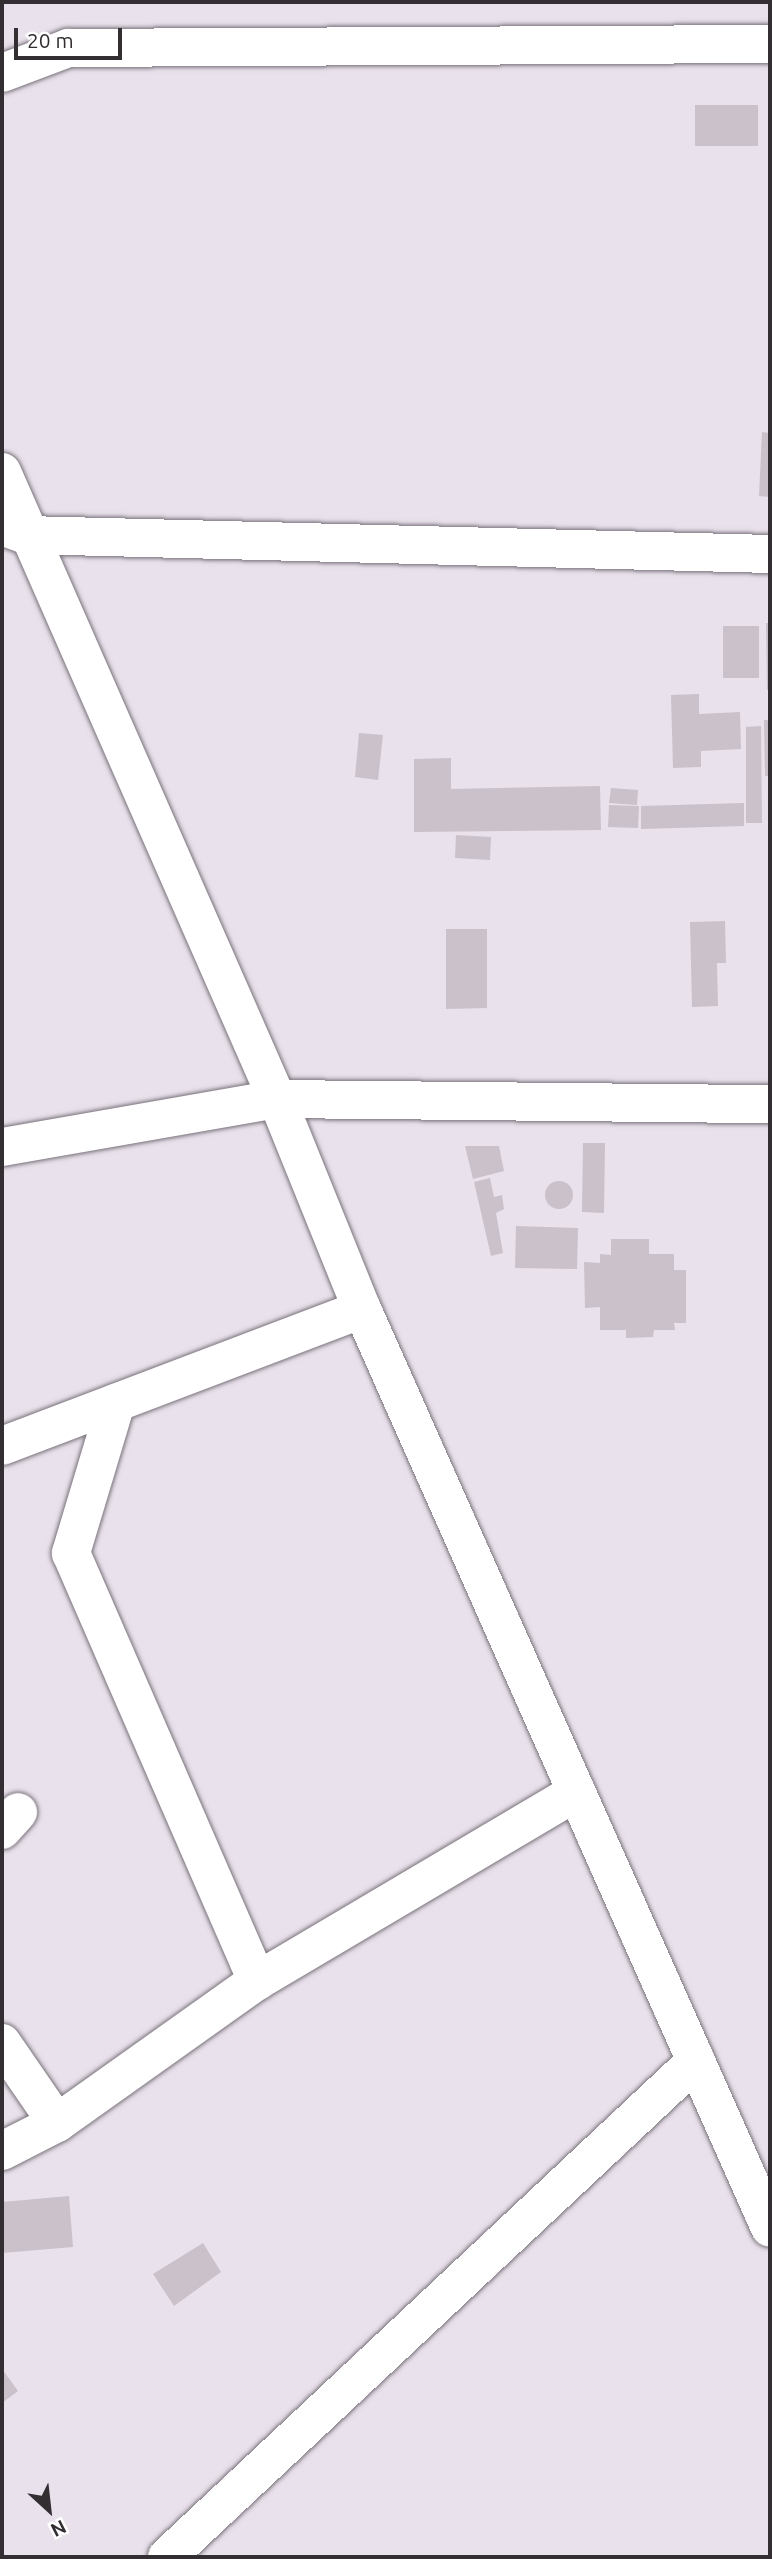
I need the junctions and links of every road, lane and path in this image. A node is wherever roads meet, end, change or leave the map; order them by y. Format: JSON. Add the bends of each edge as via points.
{"nodes":[{"id":1,"x":770,"y":44,"type":"edge"},
{"id":2,"x":2,"y":73,"type":"edge"},
{"id":3,"x":2,"y":472,"type":"edge"},
{"id":4,"x":14,"y":531,"type":"edge"},
{"id":5,"x":770,"y":554,"type":"edge"},
{"id":6,"x":277,"y":1099,"type":"junction"},
{"id":7,"x":770,"y":1104,"type":"edge"},
{"id":8,"x":2,"y":1147,"type":"edge"},
{"id":9,"x":362,"y":1309,"type":"junction"},
{"id":10,"x":116,"y":1403,"type":"junction"},
{"id":11,"x":2,"y":1446,"type":"edge"},
{"id":12,"x":576,"y":1792,"type":"junction"},
{"id":13,"x":257,"y":1980,"type":"junction"},
{"id":14,"x":2,"y":2043,"type":"edge"},
{"id":15,"x":696,"y":2061,"type":"junction"},
{"id":16,"x":57,"y":2123,"type":"junction"},
{"id":17,"x":2,"y":2151,"type":"edge"},
{"id":18,"x":770,"y":2228,"type":"edge"},
{"id":19,"x":167,"y":2557,"type":"edge"}],
"edges":[{"from":1,"to":2,"type":"street","via":[[68,48]]},
{"from":3,"to":4,"type":"street"},
{"from":4,"to":5,"type":"street"},
{"from":4,"to":6,"type":"street"},
{"from":6,"to":7,"type":"street"},
{"from":6,"to":8,"type":"street"},
{"from":6,"to":9,"type":"street"},
{"from":9,"to":10,"type":"street"},
{"from":9,"to":12,"type":"street"},
{"from":10,"to":11,"type":"street"},
{"from":10,"to":13,"type":"street","via":[[71,1553]]},
{"from":12,"to":13,"type":"street"},
{"from":12,"to":15,"type":"street"},
{"from":13,"to":16,"type":"street"},
{"from":14,"to":16,"type":"street"},
{"from":15,"to":18,"type":"street"},
{"from":15,"to":19,"type":"street"},
{"from":16,"to":17,"type":"street"}]}
